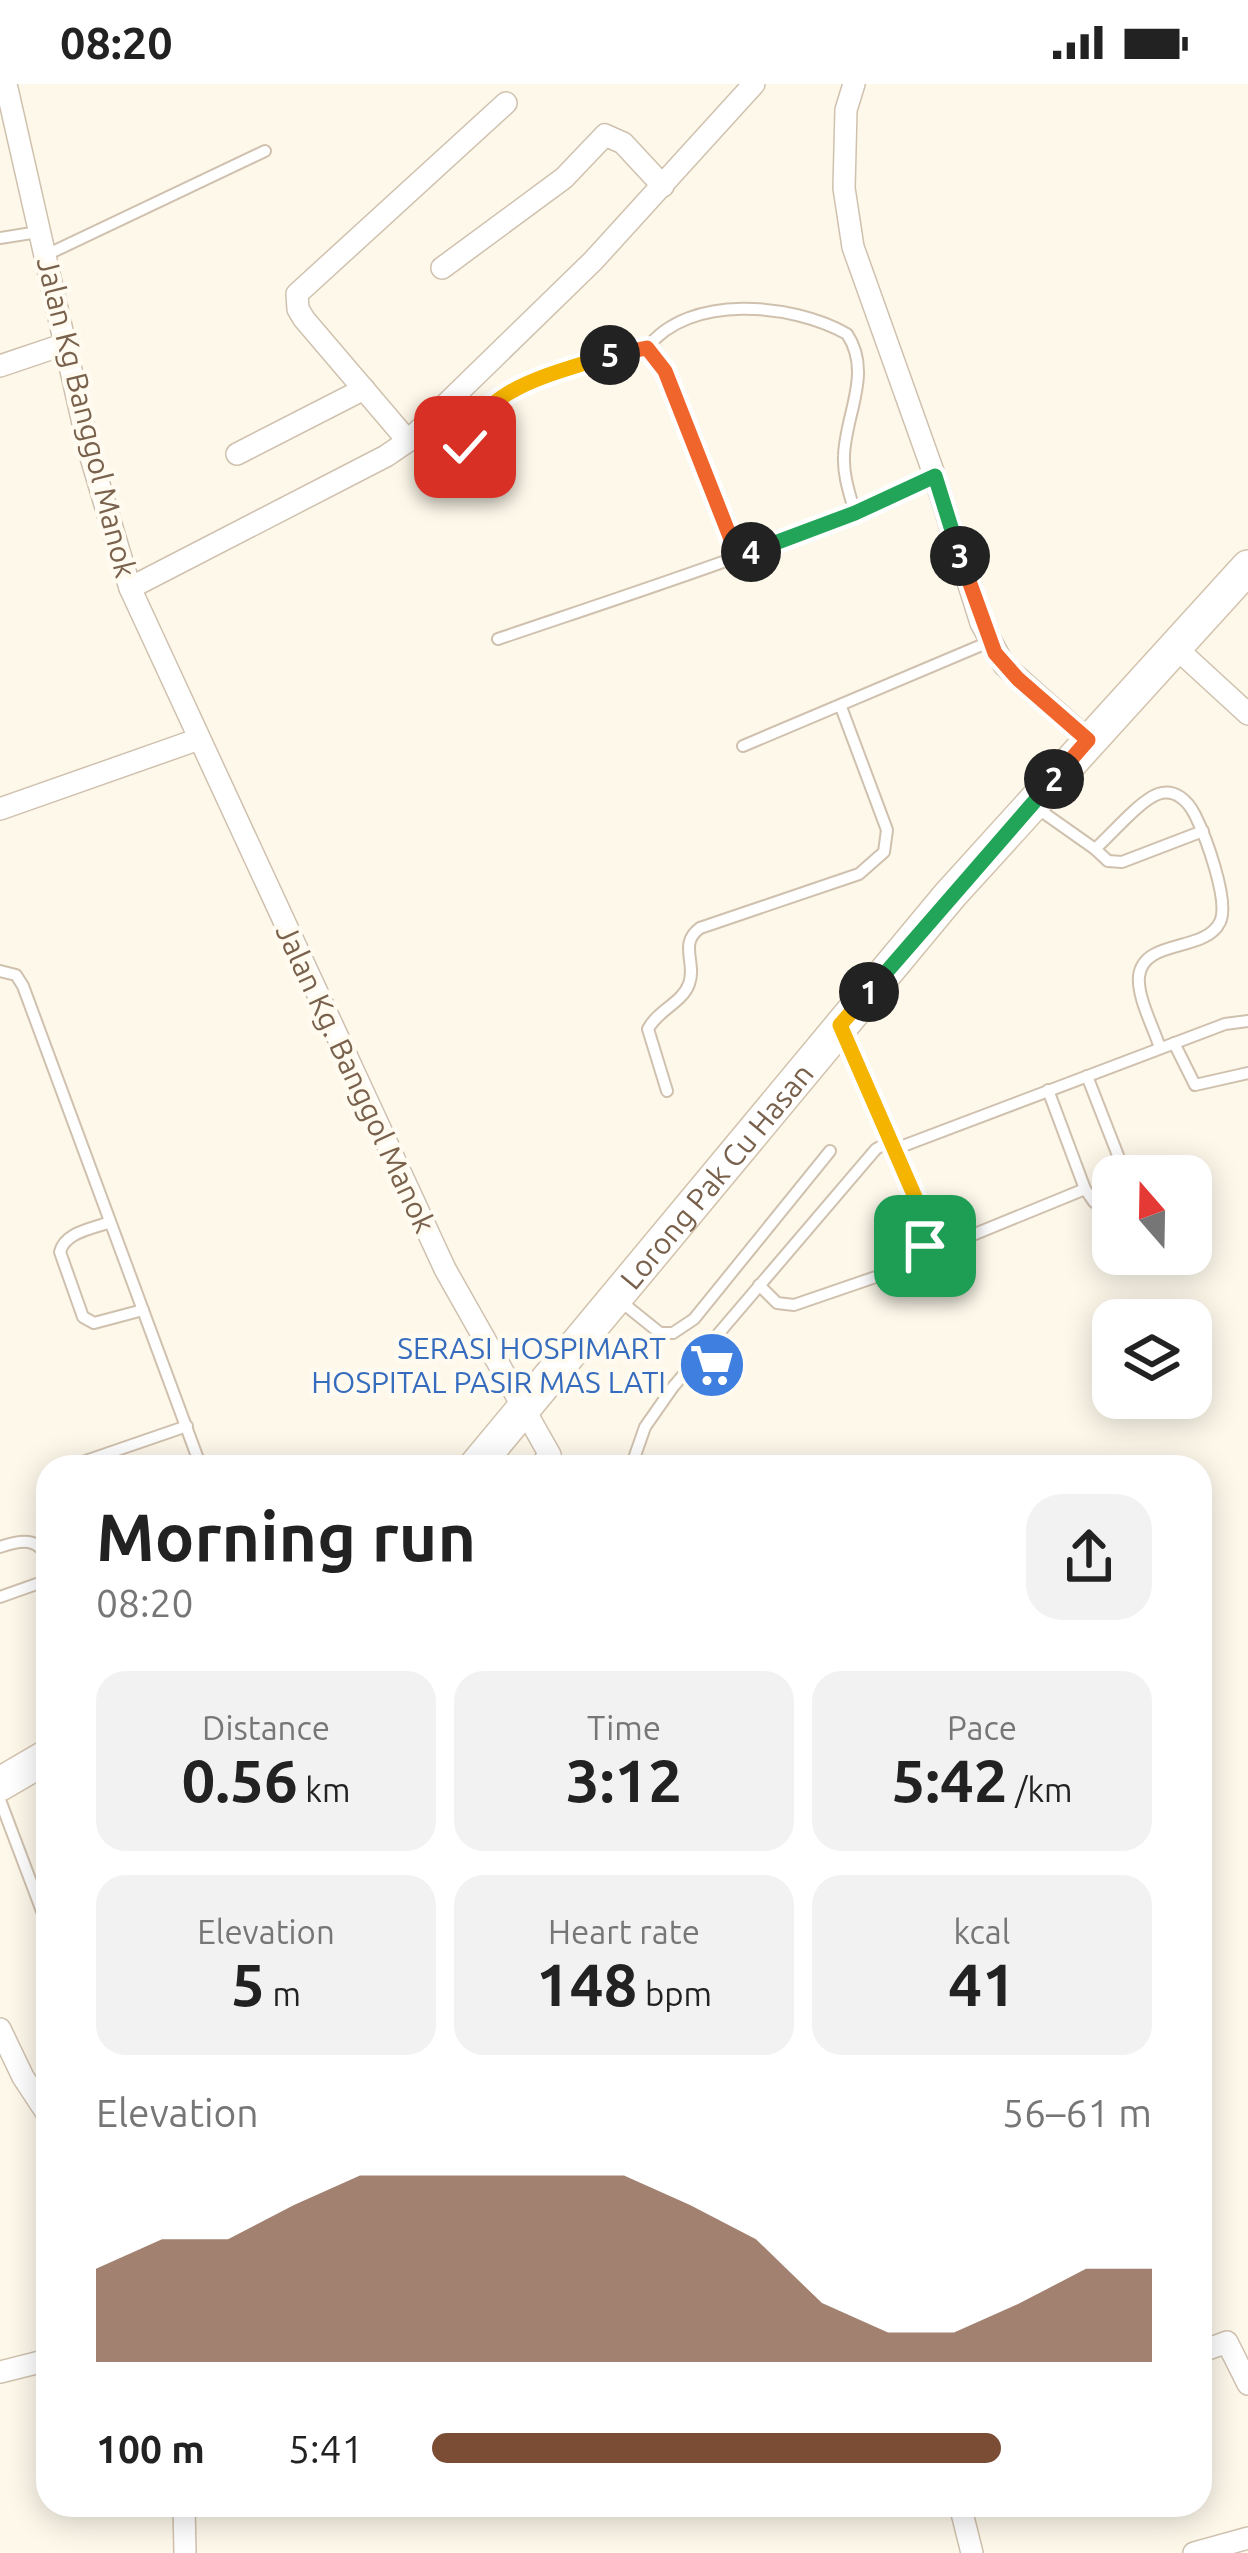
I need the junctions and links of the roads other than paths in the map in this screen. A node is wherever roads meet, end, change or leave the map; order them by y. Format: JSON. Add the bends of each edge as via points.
{"nodes":[{"id":1,"x":6,"y":84,"type":"edge"},
{"id":2,"x":754,"y":84,"type":"edge"},
{"id":3,"x":854,"y":84,"type":"edge"},
{"id":4,"x":506,"y":104,"type":"dead end"},
{"id":5,"x":10,"y":132,"type":"edge"},
{"id":6,"x":265,"y":151,"type":"dead end"},
{"id":7,"x":662,"y":186,"type":"junction"},
{"id":8,"x":40,"y":232,"type":"junction"},
{"id":9,"x":0,"y":238,"type":"edge"},
{"id":10,"x":44,"y":256,"type":"junction"},
{"id":11,"x":442,"y":268,"type":"dead end"},
{"id":12,"x":68,"y":343,"type":"junction"},
{"id":13,"x":647,"y":348,"type":"junction"},
{"id":14,"x":0,"y":366,"type":"edge"},
{"id":15,"x":364,"y":389,"type":"junction"},
{"id":16,"x":408,"y":441,"type":"junction"},
{"id":17,"x":465,"y":447,"type":"dead end"},
{"id":18,"x":237,"y":454,"type":"dead end"},
{"id":19,"x":935,"y":476,"type":"junction"},
{"id":20,"x":855,"y":513,"type":"junction"},
{"id":21,"x":738,"y":557,"type":"junction"},
{"id":22,"x":1248,"y":567,"type":"edge"},
{"id":23,"x":130,"y":588,"type":"junction"},
{"id":24,"x":498,"y":639,"type":"dead end"},
{"id":25,"x":989,"y":642,"type":"junction"},
{"id":26,"x":1174,"y":647,"type":"junction"},
{"id":27,"x":841,"y":707,"type":"junction"},
{"id":28,"x":1248,"y":714,"type":"edge"},
{"id":29,"x":199,"y":739,"type":"junction"},
{"id":30,"x":1088,"y":740,"type":"junction"},
{"id":31,"x":743,"y":746,"type":"dead end"},
{"id":32,"x":1032,"y":804,"type":"junction"},
{"id":33,"x":0,"y":809,"type":"edge"},
{"id":34,"x":1203,"y":831,"type":"junction"},
{"id":35,"x":1094,"y":849,"type":"junction"},
{"id":36,"x":0,"y":971,"type":"edge"},
{"id":37,"x":1248,"y":1021,"type":"edge"},
{"id":38,"x":840,"y":1025,"type":"junction"},
{"id":39,"x":1174,"y":1043,"type":"junction"},
{"id":40,"x":1160,"y":1048,"type":"junction"},
{"id":41,"x":1248,"y":1073,"type":"edge"},
{"id":42,"x":1087,"y":1076,"type":"junction"},
{"id":43,"x":1048,"y":1090,"type":"junction"},
{"id":44,"x":667,"y":1091,"type":"dead end"},
{"id":45,"x":894,"y":1145,"type":"junction"},
{"id":46,"x":830,"y":1151,"type":"dead end"},
{"id":47,"x":1118,"y":1155,"type":"edge"},
{"id":48,"x":1084,"y":1189,"type":"junction"},
{"id":49,"x":1092,"y":1198,"type":"edge"},
{"id":50,"x":110,"y":1222,"type":"junction"},
{"id":51,"x":975,"y":1234,"type":"dead end"},
{"id":52,"x":759,"y":1285,"type":"junction"},
{"id":53,"x":617,"y":1298,"type":"junction"},
{"id":54,"x":143,"y":1310,"type":"junction"},
{"id":55,"x":523,"y":1411,"type":"junction"},
{"id":56,"x":187,"y":1426,"type":"junction"},
{"id":57,"x":103,"y":1455,"type":"edge"},
{"id":58,"x":197,"y":1455,"type":"edge"},
{"id":59,"x":485,"y":1455,"type":"edge"},
{"id":60,"x":545,"y":1455,"type":"edge"},
{"id":61,"x":635,"y":1455,"type":"edge"},
{"id":62,"x":36,"y":1544,"type":"edge"},
{"id":63,"x":0,"y":1546,"type":"edge"},
{"id":64,"x":36,"y":1584,"type":"edge"},
{"id":65,"x":0,"y":1597,"type":"edge"},
{"id":66,"x":36,"y":1763,"type":"edge"},
{"id":67,"x":0,"y":1784,"type":"edge"},
{"id":68,"x":0,"y":1800,"type":"edge"},
{"id":69,"x":36,"y":1895,"type":"edge"},
{"id":70,"x":0,"y":2029,"type":"edge"},
{"id":71,"x":36,"y":2097,"type":"edge"},
{"id":72,"x":1238,"y":2337,"type":"edge"},
{"id":73,"x":36,"y":2363,"type":"edge"},
{"id":74,"x":0,"y":2372,"type":"edge"},
{"id":75,"x":1248,"y":2384,"type":"edge"},
{"id":76,"x":184,"y":2517,"type":"edge"},
{"id":77,"x":963,"y":2517,"type":"edge"},
{"id":78,"x":1248,"y":2538,"type":"edge"},
{"id":79,"x":184,"y":2553,"type":"edge"},
{"id":80,"x":972,"y":2553,"type":"edge"},
{"id":81,"x":1194,"y":2553,"type":"edge"}],
"edges":[{"from":1,"to":5,"type":"street","name":"Jalan Kg Banggol Manok"},
{"from":2,"to":7,"type":"street"},
{"from":3,"to":19,"type":"street","via":[[846,110],[848,228]]},
{"from":4,"to":15,"type":"street","via":[[298,294],[304,319]]},
{"from":5,"to":8,"type":"street","name":"Jalan Kg Banggol Manok"},
{"from":6,"to":10,"type":"lane"},
{"from":7,"to":11,"type":"street","via":[[623,143],[605,135],[564,178]]},
{"from":7,"to":16,"type":"street"},
{"from":8,"to":9,"type":"lane"},
{"from":8,"to":10,"type":"street","name":"Jalan Kg Banggol Manok"},
{"from":10,"to":12,"type":"street","name":"Jalan Kg Banggol Manok"},
{"from":12,"to":14,"type":"street"},
{"from":12,"to":23,"type":"street","name":"Jalan Kg Banggol Manok"},
{"from":13,"to":17,"type":"lane","via":[[511,392],[478,418]]},
{"from":13,"to":20,"type":"lane","via":[[669,325],[714,309],[809,320],[847,334],[859,372],[844,457]]},
{"from":13,"to":21,"type":"lane","via":[[670,380]]},
{"from":15,"to":16,"type":"street"},
{"from":15,"to":18,"type":"street"},
{"from":16,"to":23,"type":"street"},
{"from":19,"to":20,"type":"lane"},
{"from":19,"to":25,"type":"street"},
{"from":20,"to":21,"type":"lane"},
{"from":21,"to":24,"type":"lane"},
{"from":22,"to":26,"type":"street","name":"Lorong Pak Cu Hasan"},
{"from":23,"to":29,"type":"street","name":"Jalan Kg Banggol Manok"},
{"from":25,"to":27,"type":"lane"},
{"from":25,"to":30,"type":"street"},
{"from":26,"to":28,"type":"street"},
{"from":26,"to":30,"type":"street","name":"Lorong Pak Cu Hasan"},
{"from":27,"to":31,"type":"lane"},
{"from":27,"to":44,"type":"lane","via":[[886,830],[884,852],[859,874],[691,935],[690,983],[648,1029]]},
{"from":29,"to":33,"type":"street"},
{"from":29,"to":55,"type":"street","name":"Jalan Kg. Banggol Manok","via":[[445,1269]]},
{"from":30,"to":32,"type":"street","name":"Lorong Pak Cu Hasan"},
{"from":32,"to":35,"type":"lane"},
{"from":32,"to":38,"type":"street","name":"Lorong Pak Cu Hasan"},
{"from":34,"to":35,"type":"lane","via":[[1117,863]]},
{"from":34,"to":35,"type":"lane","via":[[1189,804],[1165,792]]},
{"from":34,"to":40,"type":"lane","via":[[1223,914],[1206,936],[1154,954],[1141,970]]},
{"from":36,"to":50,"type":"lane","via":[[23,986]]},
{"from":37,"to":39,"type":"lane"},
{"from":38,"to":45,"type":"lane"},
{"from":38,"to":53,"type":"street","name":"Lorong Pak Cu Hasan"},
{"from":39,"to":40,"type":"lane"},
{"from":39,"to":41,"type":"lane","via":[[1195,1085]]},
{"from":40,"to":42,"type":"lane"},
{"from":42,"to":43,"type":"lane"},
{"from":42,"to":47,"type":"lane"},
{"from":43,"to":45,"type":"lane"},
{"from":43,"to":48,"type":"lane"},
{"from":45,"to":52,"type":"lane","via":[[876,1149]]},
{"from":45,"to":52,"type":"lane","via":[[926,1227],[919,1255],[794,1305],[777,1304]]},
{"from":46,"to":53,"type":"lane","via":[[688,1324],[660,1333]]},
{"from":48,"to":49,"type":"lane"},
{"from":48,"to":51,"type":"lane"},
{"from":50,"to":54,"type":"lane"},
{"from":50,"to":54,"type":"lane","via":[[61,1244],[82,1317],[94,1323]]},
{"from":52,"to":61,"type":"lane","via":[[660,1404]]},
{"from":53,"to":55,"type":"street","name":"Lorong Pak Cu Hasan"},
{"from":54,"to":56,"type":"lane"},
{"from":55,"to":59,"type":"street","name":"Lorong Pak Cu Hasan"},
{"from":55,"to":60,"type":"street","name":"Jalan Kg. Banggol Manok"},
{"from":56,"to":57,"type":"lane"},
{"from":56,"to":58,"type":"lane"},
{"from":62,"to":63,"type":"lane"},
{"from":64,"to":65,"type":"lane"},
{"from":66,"to":67,"type":"street"},
{"from":68,"to":69,"type":"lane"},
{"from":70,"to":71,"type":"street"},
{"from":72,"to":75,"type":"street"},
{"from":73,"to":74,"type":"street"},
{"from":76,"to":79,"type":"street"},
{"from":77,"to":80,"type":"street"},
{"from":78,"to":81,"type":"street"}]}
